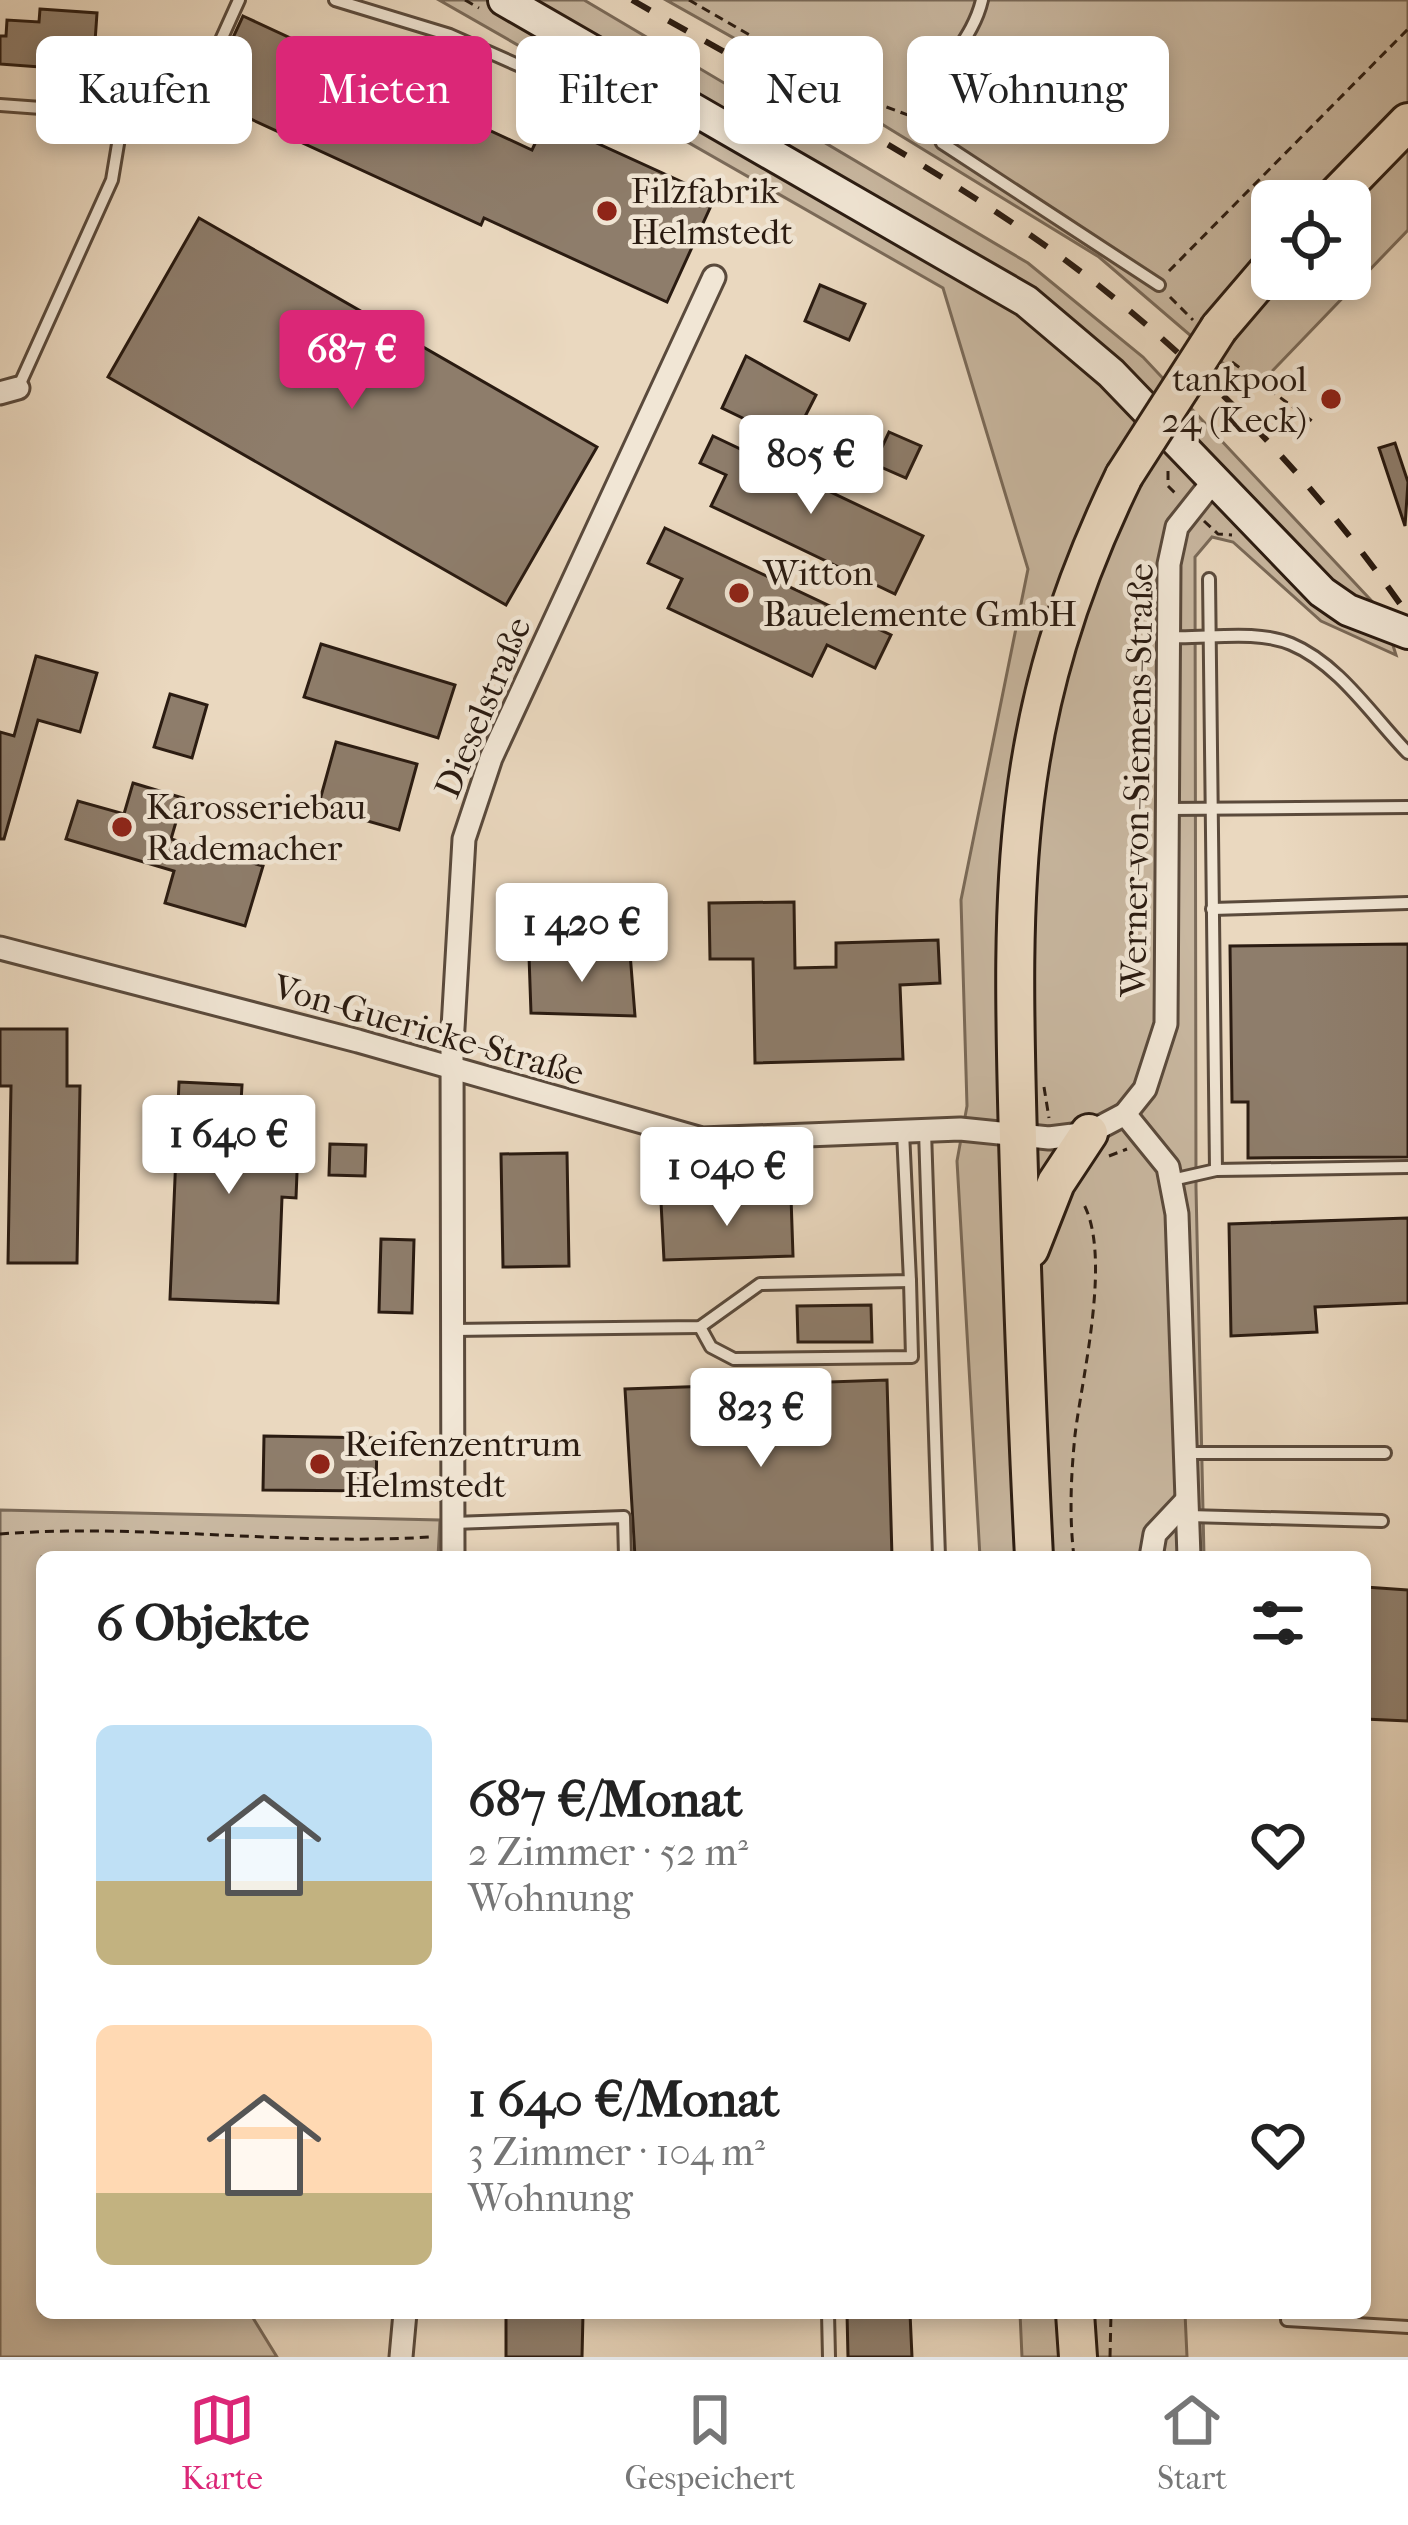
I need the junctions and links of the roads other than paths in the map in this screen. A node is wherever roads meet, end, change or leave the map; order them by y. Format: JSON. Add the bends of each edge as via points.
{"nodes":[{"id":1,"x":239,"y":0,"type":"edge"},
{"id":2,"x":335,"y":0,"type":"edge"},
{"id":3,"x":505,"y":0,"type":"edge"},
{"id":4,"x":982,"y":0,"type":"edge"},
{"id":5,"x":560,"y":32,"type":"junction"},
{"id":6,"x":223,"y":36,"type":"edge"},
{"id":7,"x":0,"y":105,"type":"edge"},
{"id":8,"x":1408,"y":122,"type":"edge"},
{"id":9,"x":1351,"y":180,"type":"edge"},
{"id":10,"x":714,"y":277,"type":"dead end"},
{"id":11,"x":1159,"y":286,"type":"road end"},
{"id":12,"x":1251,"y":295,"type":"edge"},
{"id":13,"x":9,"y":391,"type":"edge"},
{"id":14,"x":1215,"y":479,"type":"junction"},
{"id":15,"x":1209,"y":579,"type":"dead end"},
{"id":16,"x":1408,"y":633,"type":"edge"},
{"id":17,"x":1166,"y":637,"type":"junction"},
{"id":18,"x":1209,"y":639,"type":"junction"},
{"id":19,"x":1408,"y":753,"type":"edge"},
{"id":20,"x":1167,"y":808,"type":"junction"},
{"id":21,"x":1209,"y":808,"type":"junction"},
{"id":22,"x":1408,"y":808,"type":"edge"},
{"id":23,"x":1408,"y":903,"type":"edge"},
{"id":24,"x":1212,"y":909,"type":"junction"},
{"id":25,"x":0,"y":948,"type":"edge"},
{"id":26,"x":451,"y":1066,"type":"junction"},
{"id":27,"x":1125,"y":1114,"type":"junction"},
{"id":28,"x":914,"y":1132,"type":"junction"},
{"id":29,"x":1089,"y":1133,"type":"junction"},
{"id":30,"x":1034,"y":1136,"type":"junction"},
{"id":31,"x":1408,"y":1167,"type":"edge"},
{"id":32,"x":1216,"y":1170,"type":"junction"},
{"id":33,"x":1172,"y":1180,"type":"junction"},
{"id":34,"x":1022,"y":1275,"type":"junction"},
{"id":35,"x":910,"y":1281,"type":"junction"},
{"id":36,"x":700,"y":1327,"type":"junction"},
{"id":37,"x":449,"y":1330,"type":"junction"},
{"id":38,"x":1384,"y":1453,"type":"dead end"},
{"id":39,"x":1184,"y":1454,"type":"junction"},
{"id":40,"x":1187,"y":1509,"type":"junction"},
{"id":41,"x":1382,"y":1521,"type":"dead end"},
{"id":42,"x":454,"y":1538,"type":"edge"},
{"id":43,"x":625,"y":1551,"type":"edge"},
{"id":44,"x":939,"y":1551,"type":"edge"},
{"id":45,"x":1034,"y":1551,"type":"edge"},
{"id":46,"x":1152,"y":1551,"type":"edge"},
{"id":47,"x":1190,"y":1551,"type":"edge"},
{"id":48,"x":404,"y":2319,"type":"edge"},
{"id":49,"x":828,"y":2319,"type":"edge"},
{"id":50,"x":1075,"y":2319,"type":"edge"},
{"id":51,"x":1287,"y":2320,"type":"dead end"},
{"id":52,"x":1408,"y":2327,"type":"edge"},
{"id":53,"x":400,"y":2357,"type":"edge"},
{"id":54,"x":829,"y":2357,"type":"edge"},
{"id":55,"x":1078,"y":2357,"type":"edge"}],
"edges":[{"from":1,"to":6,"type":"lane"},
{"from":2,"to":5,"type":"lane","via":[[450,34],[520,66],[543,59]]},
{"from":3,"to":5,"type":"main road"},
{"from":4,"to":11,"type":"lane","via":[[935,88],[933,121],[942,143]]},
{"from":5,"to":14,"type":"main road","via":[[1026,301]]},
{"from":7,"to":13,"type":"lane","via":[[122,114],[112,180]]},
{"from":8,"to":9,"type":"main road"},
{"from":10,"to":26,"type":"street","name":"Dieselstraße","via":[[471,810]]},
{"from":12,"to":30,"type":"main road","bridge":true,"via":[[1124,476],[1065,613],[1025,777],[1013,917]]},
{"from":14,"to":16,"type":"main road","via":[[1322,592]]},
{"from":14,"to":17,"type":"street","name":"Werner-von-Siemens-Straße","via":[[1172,546]]},
{"from":15,"to":18,"type":"lane"},
{"from":17,"to":18,"type":"lane"},
{"from":17,"to":20,"type":"street","name":"Werner-von-Siemens-Straße"},
{"from":18,"to":19,"type":"lane","via":[[1291,644],[1339,677]]},
{"from":18,"to":21,"type":"lane"},
{"from":20,"to":21,"type":"lane"},
{"from":20,"to":27,"type":"street","name":"Werner-von-Siemens-Straße","via":[[1166,1024],[1150,1080]]},
{"from":21,"to":22,"type":"lane"},
{"from":21,"to":24,"type":"lane"},
{"from":23,"to":24,"type":"lane"},
{"from":24,"to":32,"type":"lane"},
{"from":25,"to":26,"type":"street","name":"Von-Guericke-Straße"},
{"from":26,"to":28,"type":"street","name":"Von-Guericke-Straße","via":[[702,1139]]},
{"from":26,"to":37,"type":"street","name":"Dieselstraße"},
{"from":27,"to":29,"type":"street","name":"Von-Guericke-Straße"},
{"from":27,"to":33,"type":"street"},
{"from":28,"to":30,"type":"street","name":"Von-Guericke-Straße"},
{"from":28,"to":35,"type":"lane"},
{"from":28,"to":44,"type":"lane"},
{"from":29,"to":30,"type":"street","name":"Von-Guericke-Straße"},
{"from":29,"to":34,"type":"main road","via":[[1057,1180]]},
{"from":30,"to":34,"type":"main road"},
{"from":31,"to":32,"type":"lane"},
{"from":32,"to":33,"type":"lane"},
{"from":33,"to":39,"type":"street"},
{"from":34,"to":45,"type":"main road"},
{"from":35,"to":36,"type":"lane","via":[[760,1284]]},
{"from":35,"to":36,"type":"lane","via":[[912,1357],[734,1358],[711,1347]]},
{"from":36,"to":37,"type":"lane"},
{"from":37,"to":42,"type":"street","name":"Dieselstraße"},
{"from":38,"to":39,"type":"lane"},
{"from":39,"to":40,"type":"street"},
{"from":40,"to":41,"type":"lane"},
{"from":40,"to":46,"type":"street","via":[[1155,1534]]},
{"from":40,"to":47,"type":"street"},
{"from":42,"to":43,"type":"lane","via":[[624,1517]]},
{"from":48,"to":53,"type":"street"},
{"from":49,"to":54,"type":"lane"},
{"from":50,"to":55,"type":"main road"},
{"from":51,"to":52,"type":"lane"}]}
